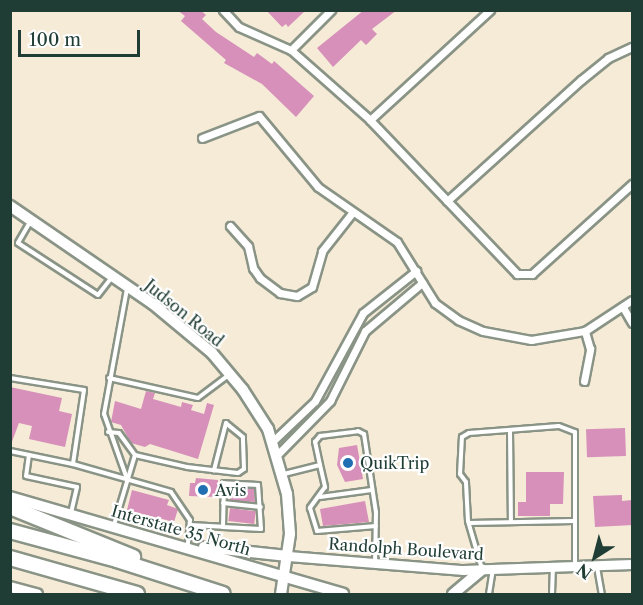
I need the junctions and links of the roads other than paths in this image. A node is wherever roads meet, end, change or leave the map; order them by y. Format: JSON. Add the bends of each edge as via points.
{"nodes":[{"id":1,"x":224,"y":10,"type":"edge"},
{"id":2,"x":331,"y":10,"type":"edge"},
{"id":3,"x":490,"y":10,"type":"edge"},
{"id":4,"x":633,"y":47,"type":"edge"},
{"id":5,"x":291,"y":50,"type":"junction"},
{"id":6,"x":370,"y":120,"type":"junction"},
{"id":7,"x":202,"y":138,"type":"dead end"},
{"id":8,"x":633,"y":184,"type":"edge"},
{"id":9,"x":447,"y":201,"type":"junction"},
{"id":10,"x":10,"y":206,"type":"edge"},
{"id":11,"x":352,"y":213,"type":"junction"},
{"id":12,"x":31,"y":220,"type":"junction"},
{"id":13,"x":230,"y":226,"type":"dead end"},
{"id":14,"x":416,"y":271,"type":"junction"},
{"id":15,"x":113,"y":277,"type":"junction"},
{"id":16,"x":422,"y":283,"type":"junction"},
{"id":17,"x":128,"y":287,"type":"junction"},
{"id":18,"x":633,"y":300,"type":"edge"},
{"id":19,"x":624,"y":309,"type":"junction"},
{"id":20,"x":633,"y":323,"type":"edge"},
{"id":21,"x":585,"y":331,"type":"junction"},
{"id":22,"x":230,"y":374,"type":"junction"},
{"id":23,"x":10,"y":378,"type":"edge"},
{"id":24,"x":109,"y":378,"type":"junction"},
{"id":25,"x":584,"y":381,"type":"dead end"},
{"id":26,"x":510,"y":431,"type":"junction"},
{"id":27,"x":108,"y":432,"type":"junction"},
{"id":28,"x":273,"y":441,"type":"junction"},
{"id":29,"x":10,"y":451,"type":"edge"},
{"id":30,"x":29,"y":455,"type":"junction"},
{"id":31,"x":135,"y":455,"type":"junction"},
{"id":32,"x":277,"y":455,"type":"junction"},
{"id":33,"x":73,"y":464,"type":"junction"},
{"id":34,"x":320,"y":465,"type":"junction"},
{"id":35,"x":214,"y":470,"type":"junction"},
{"id":36,"x":282,"y":475,"type":"junction"},
{"id":37,"x":126,"y":477,"type":"junction"},
{"id":38,"x":372,"y":490,"type":"junction"},
{"id":39,"x":10,"y":497,"type":"edge"},
{"id":40,"x":320,"y":497,"type":"junction"},
{"id":41,"x":223,"y":503,"type":"junction"},
{"id":42,"x":10,"y":507,"type":"edge"},
{"id":43,"x":261,"y":507,"type":"junction"},
{"id":44,"x":71,"y":514,"type":"junction"},
{"id":45,"x":574,"y":521,"type":"junction"},
{"id":46,"x":511,"y":522,"type":"junction"},
{"id":47,"x":469,"y":523,"type":"junction"},
{"id":48,"x":190,"y":525,"type":"junction"},
{"id":49,"x":114,"y":526,"type":"junction"},
{"id":50,"x":376,"y":526,"type":"junction"},
{"id":51,"x":223,"y":527,"type":"junction"},
{"id":52,"x":10,"y":531,"type":"edge"},
{"id":53,"x":183,"y":544,"type":"junction"},
{"id":54,"x":288,"y":556,"type":"junction"},
{"id":55,"x":10,"y":558,"type":"edge"},
{"id":56,"x":375,"y":564,"type":"junction"},
{"id":57,"x":633,"y":564,"type":"edge"},
{"id":58,"x":597,"y":566,"type":"junction"},
{"id":59,"x":575,"y":568,"type":"junction"},
{"id":60,"x":553,"y":569,"type":"junction"},
{"id":61,"x":488,"y":570,"type":"junction"},
{"id":62,"x":285,"y":576,"type":"junction"},
{"id":63,"x":10,"y":587,"type":"edge"},
{"id":64,"x":217,"y":593,"type":"edge"},
{"id":65,"x":37,"y":594,"type":"edge"},
{"id":66,"x":137,"y":594,"type":"edge"},
{"id":67,"x":281,"y":594,"type":"edge"},
{"id":68,"x":343,"y":594,"type":"edge"},
{"id":69,"x":453,"y":594,"type":"edge"},
{"id":70,"x":489,"y":594,"type":"edge"},
{"id":71,"x":552,"y":594,"type":"edge"},
{"id":72,"x":602,"y":594,"type":"edge"}],
"edges":[{"from":1,"to":5,"type":"street","via":[[239,27]]},
{"from":2,"to":5,"type":"street"},
{"from":3,"to":6,"type":"street"},
{"from":4,"to":9,"type":"street","via":[[608,58],[581,80]]},
{"from":5,"to":6,"type":"street"},
{"from":6,"to":9,"type":"street"},
{"from":7,"to":11,"type":"street","via":[[259,116],[303,172]]},
{"from":8,"to":9,"type":"street","via":[[526,276],[517,274]]},
{"from":10,"to":12,"type":"main road","name":"Judson Road"},
{"from":11,"to":13,"type":"street","via":[[322,251],[312,287],[297,296],[280,293],[260,278],[253,268],[248,246]]},
{"from":11,"to":14,"type":"street","via":[[392,237]]},
{"from":12,"to":15,"type":"main road","name":"Judson Road"},
{"from":12,"to":15,"type":"lane","via":[[18,243],[98,295]]},
{"from":14,"to":16,"type":"street"},
{"from":14,"to":28,"type":"street","via":[[363,314],[315,401]]},
{"from":15,"to":17,"type":"main road","name":"Judson Road"},
{"from":16,"to":21,"type":"street","via":[[443,310],[483,331],[531,340]]},
{"from":16,"to":32,"type":"street","via":[[365,332],[330,401]]},
{"from":17,"to":22,"type":"main road","name":"Judson Road","via":[[212,353]]},
{"from":17,"to":24,"type":"lane"},
{"from":18,"to":19,"type":"street"},
{"from":19,"to":20,"type":"street"},
{"from":19,"to":21,"type":"street"},
{"from":21,"to":25,"type":"street","via":[[590,349]]},
{"from":22,"to":24,"type":"lane","via":[[198,398]]},
{"from":22,"to":28,"type":"main road","name":"Judson Road"},
{"from":23,"to":33,"type":"lane","via":[[84,390]]},
{"from":24,"to":27,"type":"lane","via":[[104,414]]},
{"from":26,"to":45,"type":"lane","via":[[559,426],[575,432]]},
{"from":26,"to":46,"type":"lane"},
{"from":26,"to":47,"type":"lane","via":[[462,437],[460,474],[466,482]]},
{"from":27,"to":31,"type":"lane","via":[[119,433]]},
{"from":27,"to":37,"type":"lane"},
{"from":28,"to":32,"type":"main road","name":"Judson Road"},
{"from":29,"to":30,"type":"lane"},
{"from":30,"to":33,"type":"lane"},
{"from":30,"to":44,"type":"lane","via":[[26,476],[77,487]]},
{"from":31,"to":35,"type":"lane"},
{"from":31,"to":37,"type":"lane"},
{"from":32,"to":36,"type":"main road","name":"Judson Road"},
{"from":33,"to":37,"type":"lane"},
{"from":34,"to":36,"type":"lane"},
{"from":34,"to":38,"type":"lane","via":[[315,442],[320,436],[358,431],[364,434]]},
{"from":34,"to":40,"type":"lane","via":[[325,487]]},
{"from":35,"to":35,"type":"lane","via":[[238,473],[244,469],[243,437],[233,425],[223,425]]},
{"from":36,"to":54,"type":"main road","name":"Judson Road","via":[[289,517]]},
{"from":37,"to":48,"type":"lane","via":[[171,492],[187,512]]},
{"from":37,"to":49,"type":"lane"},
{"from":38,"to":40,"type":"lane"},
{"from":38,"to":50,"type":"lane"},
{"from":39,"to":44,"type":"main road","name":"Interstate 35 North"},
{"from":40,"to":50,"type":"lane","via":[[310,508],[318,531]]},
{"from":41,"to":43,"type":"lane"},
{"from":41,"to":43,"type":"lane","via":[[224,483],[258,485]]},
{"from":41,"to":51,"type":"lane"},
{"from":42,"to":64,"type":"highway"},
{"from":43,"to":51,"type":"lane","via":[[261,529]]},
{"from":44,"to":49,"type":"main road","name":"Interstate 35 North"},
{"from":45,"to":46,"type":"lane"},
{"from":45,"to":59,"type":"lane"},
{"from":46,"to":47,"type":"lane"},
{"from":47,"to":61,"type":"lane"},
{"from":48,"to":51,"type":"lane"},
{"from":48,"to":53,"type":"lane"},
{"from":49,"to":53,"type":"main road","name":"Interstate 35 North"},
{"from":50,"to":56,"type":"lane"},
{"from":52,"to":64,"type":"highway"},
{"from":53,"to":54,"type":"main road","name":"Randolph Boulevard"},
{"from":53,"to":62,"type":"main road","name":"Interstate 35 North"},
{"from":54,"to":56,"type":"street","name":"Randolph Boulevard"},
{"from":54,"to":62,"type":"main road","name":"Judson Road"},
{"from":55,"to":66,"type":"highway"},
{"from":56,"to":61,"type":"street","name":"Randolph Boulevard"},
{"from":57,"to":58,"type":"street","name":"Randolph Boulevard"},
{"from":58,"to":59,"type":"street","name":"Randolph Boulevard"},
{"from":58,"to":72,"type":"lane"},
{"from":59,"to":60,"type":"street","name":"Randolph Boulevard"},
{"from":60,"to":61,"type":"street","name":"Randolph Boulevard"},
{"from":60,"to":71,"type":"lane"},
{"from":61,"to":69,"type":"main road"},
{"from":61,"to":70,"type":"lane"},
{"from":62,"to":67,"type":"main road","name":"Judson Road"},
{"from":62,"to":68,"type":"main road","name":"Interstate 35 North"},
{"from":63,"to":65,"type":"main road"}]}
